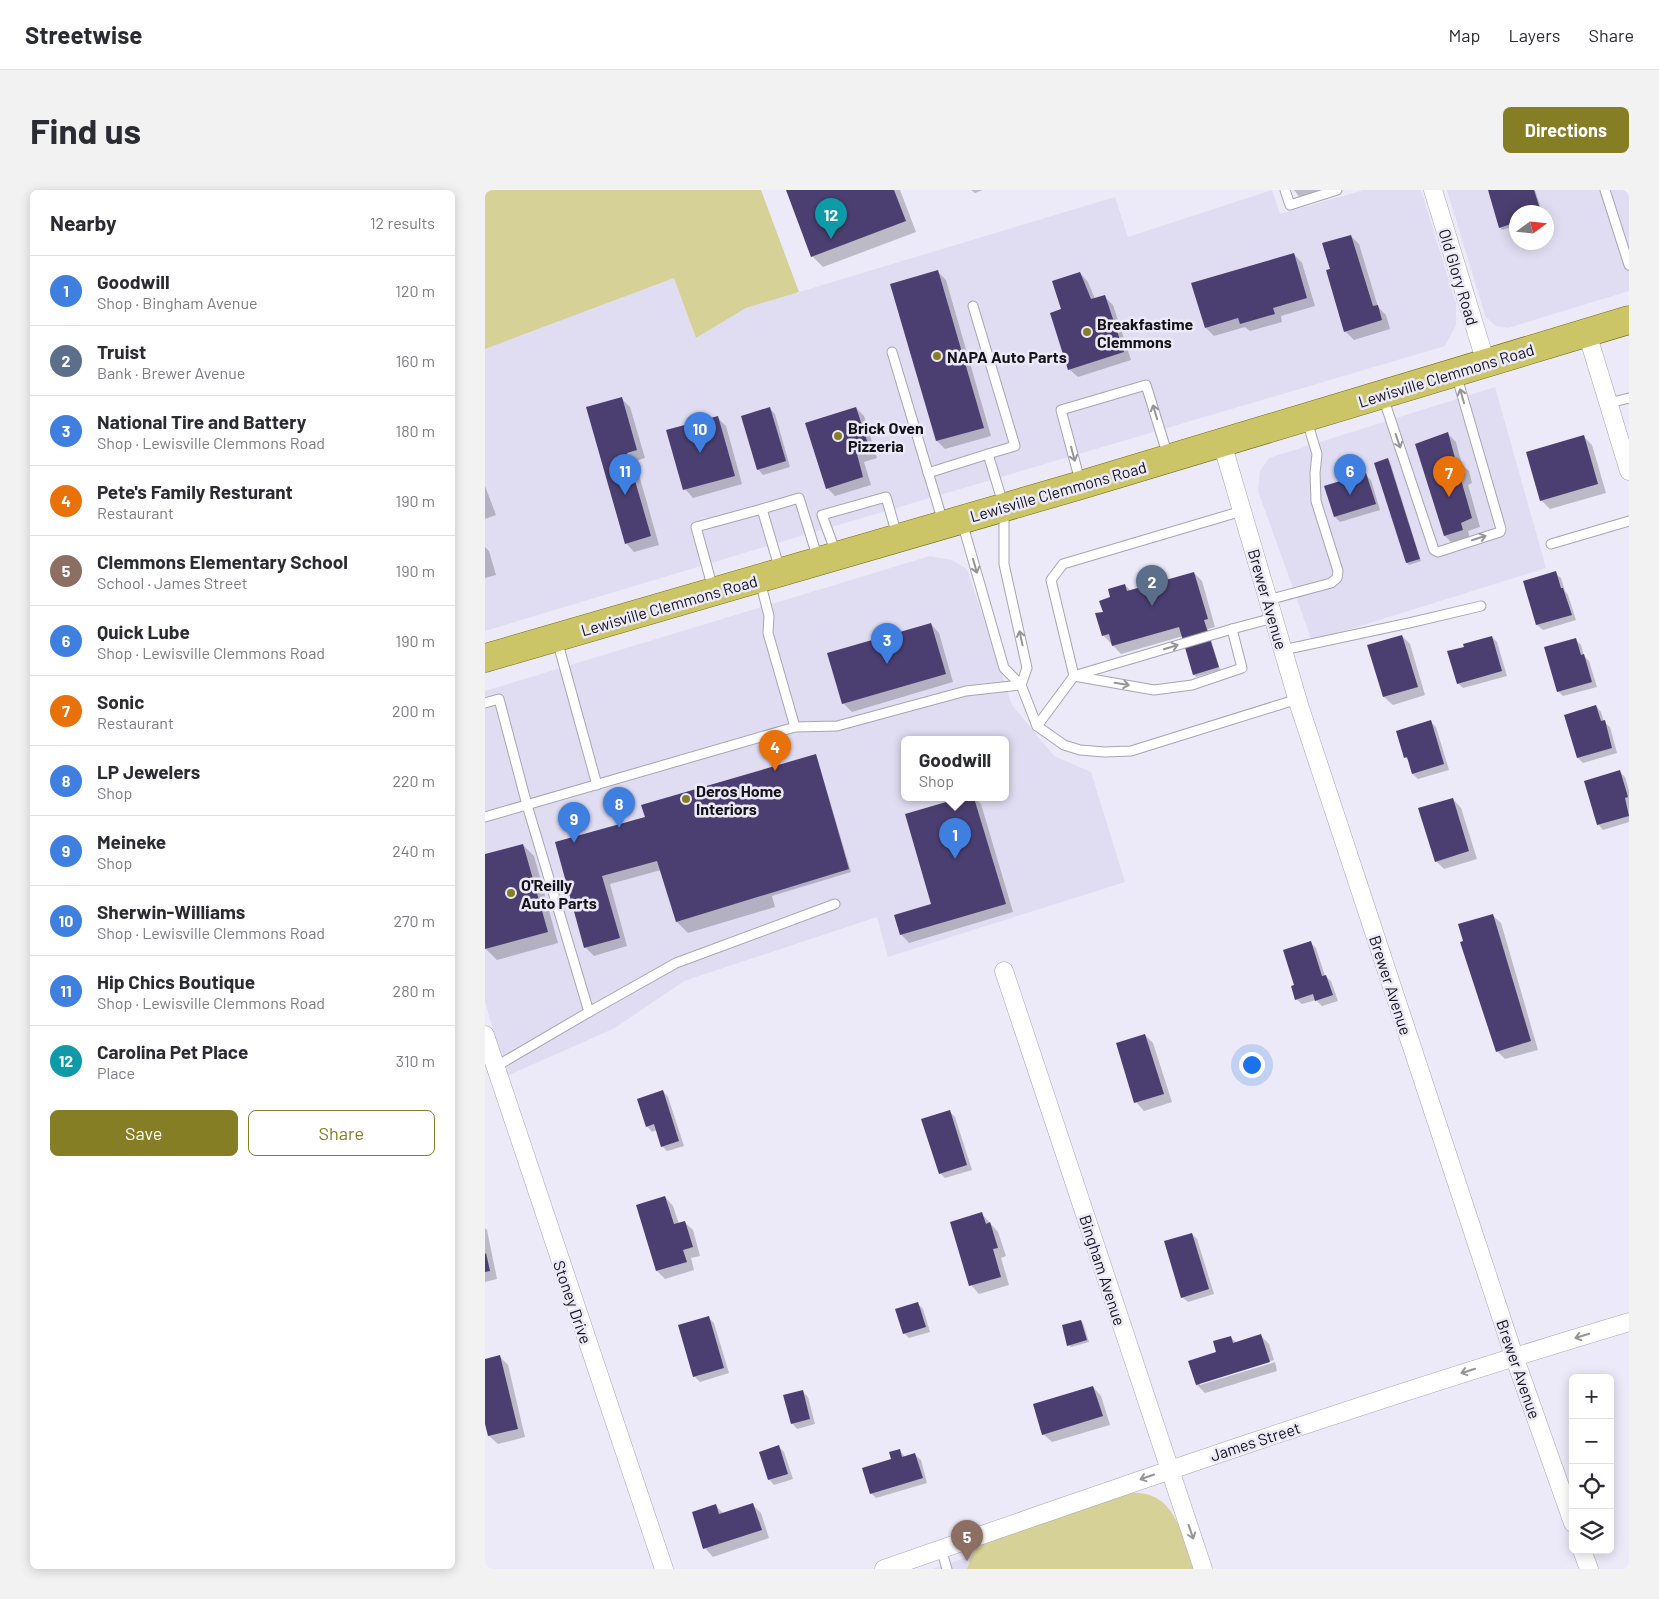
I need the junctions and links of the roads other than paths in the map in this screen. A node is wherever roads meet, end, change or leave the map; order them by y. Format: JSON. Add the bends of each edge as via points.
{"nodes":[{"id":1,"x":1285,"y":190,"type":"edge"},
{"id":2,"x":1337,"y":190,"type":"edge"},
{"id":3,"x":1433,"y":190,"type":"edge"},
{"id":4,"x":1605,"y":190,"type":"edge"},
{"id":5,"x":1629,"y":265,"type":"edge"},
{"id":6,"x":973,"y":306,"type":"dead end"},
{"id":7,"x":1629,"y":320,"type":"edge"},
{"id":8,"x":1587,"y":332,"type":"junction"},
{"id":9,"x":892,"y":352,"type":"dead end"},
{"id":10,"x":1486,"y":363,"type":"junction"},
{"id":11,"x":1455,"y":372,"type":"junction"},
{"id":12,"x":1383,"y":395,"type":"junction"},
{"id":13,"x":1629,"y":398,"type":"edge"},
{"id":14,"x":1609,"y":403,"type":"junction"},
{"id":15,"x":1306,"y":418,"type":"junction"},
{"id":16,"x":1222,"y":443,"type":"junction"},
{"id":17,"x":988,"y":454,"type":"junction"},
{"id":18,"x":1169,"y":458,"type":"junction"},
{"id":19,"x":1629,"y":471,"type":"edge"},
{"id":20,"x":928,"y":473,"type":"junction"},
{"id":21,"x":1081,"y":484,"type":"junction"},
{"id":22,"x":1005,"y":507,"type":"junction"},
{"id":23,"x":762,"y":509,"type":"junction"},
{"id":24,"x":1242,"y":511,"type":"junction"},
{"id":25,"x":1629,"y":521,"type":"edge"},
{"id":26,"x":952,"y":522,"type":"junction"},
{"id":27,"x":898,"y":539,"type":"junction"},
{"id":28,"x":1551,"y":544,"type":"dead end"},
{"id":29,"x":828,"y":558,"type":"junction"},
{"id":30,"x":770,"y":575,"type":"junction"},
{"id":31,"x":714,"y":592,"type":"junction"},
{"id":32,"x":1268,"y":600,"type":"junction"},
{"id":33,"x":1481,"y":606,"type":"dead end"},
{"id":34,"x":1273,"y":618,"type":"junction"},
{"id":35,"x":1232,"y":629,"type":"junction"},
{"id":36,"x":557,"y":637,"type":"junction"},
{"id":37,"x":1283,"y":650,"type":"junction"},
{"id":38,"x":485,"y":658,"type":"edge"},
{"id":39,"x":1074,"y":676,"type":"junction"},
{"id":40,"x":1021,"y":685,"type":"junction"},
{"id":41,"x":1298,"y":699,"type":"junction"},
{"id":42,"x":485,"y":703,"type":"edge"},
{"id":43,"x":1037,"y":726,"type":"junction"},
{"id":44,"x":795,"y":727,"type":"junction"},
{"id":45,"x":597,"y":785,"type":"junction"},
{"id":46,"x":527,"y":805,"type":"junction"},
{"id":47,"x":485,"y":817,"type":"edge"},
{"id":48,"x":835,"y":904,"type":"dead end"},
{"id":49,"x":1004,"y":971,"type":"dead end"},
{"id":50,"x":589,"y":1012,"type":"junction"},
{"id":51,"x":485,"y":1035,"type":"edge"},
{"id":52,"x":495,"y":1067,"type":"junction"},
{"id":53,"x":1629,"y":1322,"type":"edge"},
{"id":54,"x":1514,"y":1356,"type":"junction"},
{"id":55,"x":1169,"y":1470,"type":"junction"},
{"id":56,"x":1569,"y":1512,"type":"edge"},
{"id":57,"x":941,"y":1549,"type":"junction"},
{"id":58,"x":1584,"y":1554,"type":"edge"},
{"id":59,"x":664,"y":1569,"type":"edge"},
{"id":60,"x":884,"y":1569,"type":"edge"},
{"id":61,"x":947,"y":1569,"type":"edge"},
{"id":62,"x":1203,"y":1569,"type":"edge"},
{"id":63,"x":1589,"y":1569,"type":"edge"}],
"edges":[{"from":1,"to":2,"type":"lane","via":[[1290,205]]},
{"from":3,"to":10,"type":"street","name":"Old Glory Road"},
{"from":4,"to":5,"type":"lane"},
{"from":6,"to":17,"type":"lane","via":[[1015,446]]},
{"from":7,"to":8,"type":"main road","name":"Lewisville Clemmons Road"},
{"from":8,"to":10,"type":"main road","name":"Lewisville Clemmons Road"},
{"from":8,"to":14,"type":"street"},
{"from":9,"to":20,"type":"lane"},
{"from":10,"to":11,"type":"main road","name":"Lewisville Clemmons Road"},
{"from":11,"to":12,"type":"main road","name":"Lewisville Clemmons Road"},
{"from":12,"to":11,"type":"lane","one_way":true,"via":[[1438,552],[1501,529]]},
{"from":12,"to":15,"type":"main road","name":"Lewisville Clemmons Road"},
{"from":13,"to":14,"type":"lane"},
{"from":14,"to":19,"type":"street"},
{"from":15,"to":16,"type":"main road","name":"Lewisville Clemmons Road"},
{"from":15,"to":32,"type":"lane","via":[[1317,454],[1316,501],[1338,571],[1337,578],[1331,583]]},
{"from":16,"to":18,"type":"main road","name":"Lewisville Clemmons Road"},
{"from":16,"to":24,"type":"street","name":"Brewer Avenue"},
{"from":17,"to":20,"type":"lane"},
{"from":17,"to":22,"type":"lane"},
{"from":18,"to":21,"type":"main road","name":"Lewisville Clemmons Road"},
{"from":18,"to":21,"type":"lane","one_way":true,"via":[[1146,385],[1061,410]]},
{"from":20,"to":26,"type":"lane"},
{"from":21,"to":22,"type":"main road","name":"Lewisville Clemmons Road"},
{"from":22,"to":26,"type":"main road","name":"Lewisville Clemmons Road"},
{"from":40,"to":22,"type":"lane","one_way":true,"via":[[1027,668],[1004,564]]},
{"from":23,"to":29,"type":"lane","via":[[799,498]]},
{"from":23,"to":30,"type":"lane"},
{"from":23,"to":31,"type":"lane","via":[[696,528]]},
{"from":24,"to":32,"type":"street","name":"Brewer Avenue"},
{"from":24,"to":39,"type":"lane","via":[[1063,564],[1051,580]]},
{"from":25,"to":28,"type":"lane"},
{"from":26,"to":27,"type":"main road","name":"Lewisville Clemmons Road"},
{"from":26,"to":40,"type":"lane","one_way":true,"via":[[1005,668]]},
{"from":27,"to":29,"type":"main road","name":"Lewisville Clemmons Road"},
{"from":27,"to":29,"type":"lane","via":[[886,497],[822,515]]},
{"from":29,"to":30,"type":"main road","name":"Lewisville Clemmons Road"},
{"from":30,"to":31,"type":"main road","name":"Lewisville Clemmons Road"},
{"from":30,"to":44,"type":"lane","via":[[768,633]]},
{"from":31,"to":36,"type":"main road","name":"Lewisville Clemmons Road"},
{"from":32,"to":34,"type":"street","name":"Brewer Avenue"},
{"from":33,"to":37,"type":"lane"},
{"from":34,"to":35,"type":"lane"},
{"from":34,"to":37,"type":"street","name":"Brewer Avenue"},
{"from":39,"to":35,"type":"lane","one_way":true},
{"from":39,"to":35,"type":"lane","one_way":true,"via":[[1154,690],[1192,685],[1242,668]]},
{"from":36,"to":38,"type":"main road","name":"Lewisville Clemmons Road"},
{"from":36,"to":45,"type":"lane"},
{"from":37,"to":41,"type":"street","name":"Brewer Avenue"},
{"from":39,"to":43,"type":"lane"},
{"from":40,"to":43,"type":"lane"},
{"from":40,"to":44,"type":"lane","via":[[966,691],[837,726]]},
{"from":41,"to":43,"type":"lane","via":[[1131,751],[1080,750],[1064,745]]},
{"from":41,"to":54,"type":"street","name":"Brewer Avenue"},
{"from":42,"to":46,"type":"lane","via":[[499,699]]},
{"from":44,"to":45,"type":"lane"},
{"from":45,"to":46,"type":"lane"},
{"from":46,"to":47,"type":"lane"},
{"from":46,"to":50,"type":"lane"},
{"from":48,"to":50,"type":"lane","via":[[676,963]]},
{"from":49,"to":55,"type":"street","name":"Bingham Avenue"},
{"from":50,"to":52,"type":"lane"},
{"from":51,"to":52,"type":"street","name":"Stoney Drive"},
{"from":52,"to":59,"type":"street","name":"Stoney Drive"},
{"from":53,"to":54,"type":"street","name":"James Street","one_way":true},
{"from":54,"to":55,"type":"street","name":"James Street","one_way":true},
{"from":54,"to":56,"type":"street","name":"Brewer Avenue"},
{"from":55,"to":57,"type":"street","name":"James Street","one_way":true},
{"from":55,"to":62,"type":"street","name":"Bingham Avenue","one_way":true},
{"from":57,"to":60,"type":"street","name":"James Street"},
{"from":57,"to":61,"type":"lane"},
{"from":58,"to":63,"type":"street"}]}
